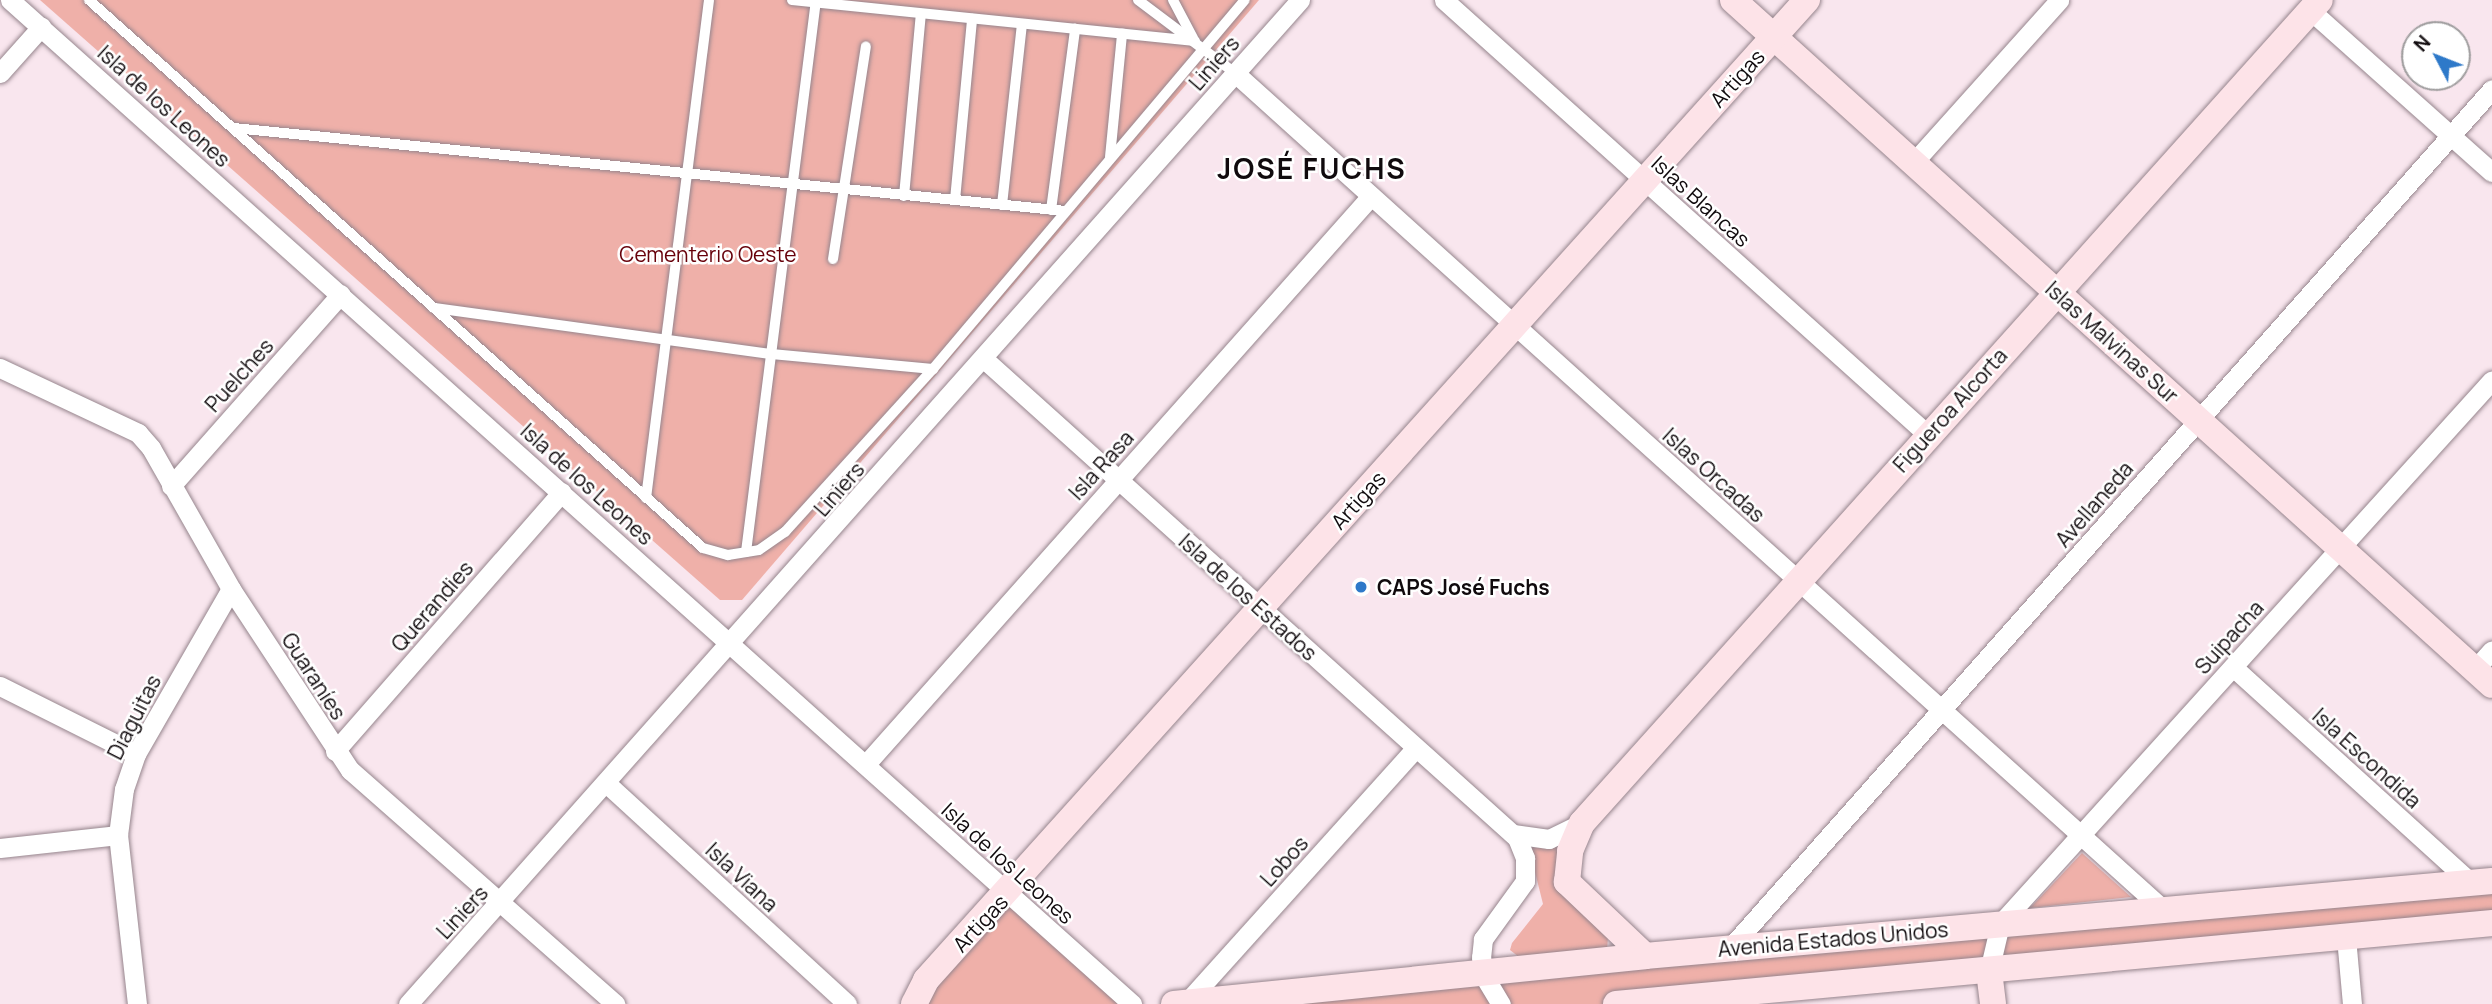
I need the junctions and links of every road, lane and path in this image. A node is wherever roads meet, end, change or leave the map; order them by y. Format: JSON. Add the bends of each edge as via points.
{"nodes":[{"id":1,"x":10,"y":0,"type":"edge"},
{"id":2,"x":89,"y":0,"type":"edge"},
{"id":3,"x":709,"y":0,"type":"edge"},
{"id":4,"x":792,"y":0,"type":"edge"},
{"id":5,"x":1138,"y":0,"type":"edge"},
{"id":6,"x":1173,"y":0,"type":"edge"},
{"id":7,"x":1245,"y":0,"type":"edge"},
{"id":8,"x":1300,"y":0,"type":"edge"},
{"id":9,"x":1444,"y":0,"type":"edge"},
{"id":10,"x":1733,"y":0,"type":"edge"},
{"id":11,"x":1807,"y":0,"type":"edge"},
{"id":12,"x":2059,"y":0,"type":"edge"},
{"id":13,"x":816,"y":2,"type":"edge"},
{"id":14,"x":102,"y":4,"type":"edge"},
{"id":15,"x":2310,"y":4,"type":"edge"},
{"id":16,"x":921,"y":14,"type":"junction"},
{"id":17,"x":972,"y":19,"type":"junction"},
{"id":18,"x":1023,"y":24,"type":"junction"},
{"id":19,"x":41,"y":26,"type":"junction"},
{"id":20,"x":1075,"y":29,"type":"junction"},
{"id":21,"x":1122,"y":34,"type":"junction"},
{"id":22,"x":1774,"y":37,"type":"junction"},
{"id":23,"x":1198,"y":44,"type":"junction"},
{"id":24,"x":866,"y":47,"type":"dead end"},
{"id":25,"x":0,"y":73,"type":"edge"},
{"id":26,"x":1235,"y":73,"type":"junction"},
{"id":27,"x":2492,"y":89,"type":"edge"},
{"id":28,"x":233,"y":128,"type":"junction"},
{"id":29,"x":2451,"y":135,"type":"junction"},
{"id":30,"x":1110,"y":158,"type":"junction"},
{"id":31,"x":1913,"y":163,"type":"junction"},
{"id":32,"x":2492,"y":172,"type":"edge"},
{"id":33,"x":686,"y":174,"type":"junction"},
{"id":34,"x":1645,"y":181,"type":"junction"},
{"id":35,"x":793,"y":185,"type":"junction"},
{"id":36,"x":847,"y":190,"type":"junction"},
{"id":37,"x":904,"y":195,"type":"junction"},
{"id":38,"x":1371,"y":195,"type":"junction"},
{"id":39,"x":955,"y":200,"type":"junction"},
{"id":40,"x":1002,"y":205,"type":"junction"},
{"id":41,"x":1051,"y":210,"type":"junction"},
{"id":42,"x":1066,"y":211,"type":"junction"},
{"id":43,"x":833,"y":259,"type":"dead end"},
{"id":44,"x":2057,"y":292,"type":"junction"},
{"id":45,"x":341,"y":294,"type":"junction"},
{"id":46,"x":434,"y":308,"type":"junction"},
{"id":47,"x":1515,"y":326,"type":"junction"},
{"id":48,"x":664,"y":337,"type":"junction"},
{"id":49,"x":771,"y":354,"type":"junction"},
{"id":50,"x":984,"y":359,"type":"junction"},
{"id":51,"x":0,"y":368,"type":"edge"},
{"id":52,"x":933,"y":369,"type":"junction"},
{"id":53,"x":2492,"y":380,"type":"edge"},
{"id":54,"x":2199,"y":420,"type":"junction"},
{"id":55,"x":1928,"y":435,"type":"junction"},
{"id":56,"x":1118,"y":480,"type":"junction"},
{"id":57,"x":170,"y":486,"type":"junction"},
{"id":58,"x":562,"y":492,"type":"junction"},
{"id":59,"x":646,"y":498,"type":"junction"},
{"id":60,"x":2340,"y":548,"type":"junction"},
{"id":61,"x":746,"y":552,"type":"junction"},
{"id":62,"x":1797,"y":580,"type":"junction"},
{"id":63,"x":232,"y":589,"type":"junction"},
{"id":64,"x":1261,"y":609,"type":"junction"},
{"id":65,"x":732,"y":643,"type":"junction"},
{"id":66,"x":2233,"y":667,"type":"junction"},
{"id":67,"x":2486,"y":668,"type":"edge"},
{"id":68,"x":0,"y":686,"type":"edge"},
{"id":69,"x":1942,"y":710,"type":"junction"},
{"id":70,"x":1416,"y":748,"type":"junction"},
{"id":71,"x":335,"y":751,"type":"junction"},
{"id":72,"x":136,"y":754,"type":"junction"},
{"id":73,"x":866,"y":764,"type":"junction"},
{"id":74,"x":606,"y":783,"type":"junction"},
{"id":75,"x":1582,"y":823,"type":"junction"},
{"id":76,"x":1513,"y":834,"type":"junction"},
{"id":77,"x":118,"y":835,"type":"junction"},
{"id":78,"x":2081,"y":836,"type":"junction"},
{"id":79,"x":0,"y":848,"type":"edge"},
{"id":80,"x":2482,"y":882,"type":"edge"},
{"id":81,"x":1007,"y":894,"type":"junction"},
{"id":82,"x":502,"y":903,"type":"junction"},
{"id":83,"x":2164,"y":910,"type":"junction"},
{"id":84,"x":2492,"y":923,"type":"edge"},
{"id":85,"x":2000,"y":925,"type":"junction"},
{"id":86,"x":2346,"y":937,"type":"junction"},
{"id":87,"x":1730,"y":948,"type":"junction"},
{"id":88,"x":1645,"y":956,"type":"junction"},
{"id":89,"x":1989,"y":971,"type":"junction"},
{"id":90,"x":1484,"y":976,"type":"junction"},
{"id":91,"x":1647,"y":1002,"type":"edge"},
{"id":92,"x":1186,"y":1003,"type":"edge"},
{"id":93,"x":137,"y":1004,"type":"edge"},
{"id":94,"x":408,"y":1004,"type":"edge"},
{"id":95,"x":615,"y":1004,"type":"edge"},
{"id":96,"x":847,"y":1004,"type":"edge"},
{"id":97,"x":914,"y":1004,"type":"edge"},
{"id":98,"x":1132,"y":1004,"type":"edge"},
{"id":99,"x":1174,"y":1004,"type":"edge"},
{"id":100,"x":1501,"y":1004,"type":"edge"},
{"id":101,"x":1616,"y":1004,"type":"edge"},
{"id":102,"x":1993,"y":1004,"type":"edge"},
{"id":103,"x":2352,"y":1004,"type":"edge"}],
"edges":[{"from":1,"to":19,"type":"street","name":"Isla de los Leones"},
{"from":2,"to":14,"type":"lane"},
{"from":3,"to":33,"type":"lane"},
{"from":4,"to":13,"type":"lane"},
{"from":5,"to":23,"type":"lane"},
{"from":6,"to":23,"type":"lane"},
{"from":7,"to":23,"type":"lane"},
{"from":8,"to":26,"type":"street","name":"Liniers"},
{"from":9,"to":34,"type":"street","name":"Islas Blancas"},
{"from":10,"to":22,"type":"street","name":"Islas Malvinas Sur"},
{"from":11,"to":22,"type":"street","name":"Artigas"},
{"from":12,"to":31,"type":"street"},
{"from":13,"to":16,"type":"lane"},
{"from":13,"to":35,"type":"lane"},
{"from":14,"to":28,"type":"lane"},
{"from":15,"to":29,"type":"street"},
{"from":15,"to":44,"type":"street","name":"Figueroa Alcorta"},
{"from":16,"to":17,"type":"lane"},
{"from":16,"to":37,"type":"lane"},
{"from":17,"to":18,"type":"lane"},
{"from":17,"to":39,"type":"lane"},
{"from":18,"to":20,"type":"lane"},
{"from":18,"to":40,"type":"lane"},
{"from":19,"to":25,"type":"street"},
{"from":19,"to":45,"type":"street","name":"Isla de los Leones"},
{"from":20,"to":21,"type":"lane"},
{"from":20,"to":41,"type":"lane"},
{"from":21,"to":23,"type":"lane"},
{"from":21,"to":30,"type":"lane"},
{"from":22,"to":31,"type":"street","name":"Islas Malvinas Sur"},
{"from":22,"to":34,"type":"street","name":"Artigas"},
{"from":23,"to":26,"type":"lane"},
{"from":23,"to":30,"type":"lane"},
{"from":24,"to":36,"type":"lane"},
{"from":26,"to":38,"type":"street","name":"Islas Orcadas"},
{"from":26,"to":50,"type":"street","name":"Liniers"},
{"from":27,"to":29,"type":"street","name":"Avellaneda"},
{"from":28,"to":33,"type":"lane"},
{"from":28,"to":46,"type":"lane"},
{"from":29,"to":32,"type":"street"},
{"from":29,"to":54,"type":"street","name":"Avellaneda"},
{"from":30,"to":42,"type":"lane"},
{"from":31,"to":44,"type":"street","name":"Islas Malvinas Sur"},
{"from":33,"to":35,"type":"lane"},
{"from":33,"to":48,"type":"lane"},
{"from":34,"to":47,"type":"street","name":"Artigas"},
{"from":34,"to":55,"type":"street","name":"Islas Blancas"},
{"from":35,"to":36,"type":"lane"},
{"from":35,"to":49,"type":"lane"},
{"from":36,"to":37,"type":"lane"},
{"from":36,"to":43,"type":"lane"},
{"from":37,"to":39,"type":"lane"},
{"from":38,"to":47,"type":"street","name":"Islas Orcadas"},
{"from":38,"to":56,"type":"street","name":"Isla Rasa"},
{"from":39,"to":40,"type":"lane"},
{"from":40,"to":41,"type":"lane"},
{"from":41,"to":42,"type":"lane"},
{"from":42,"to":52,"type":"lane"},
{"from":44,"to":54,"type":"street","name":"Islas Malvinas Sur"},
{"from":44,"to":55,"type":"street","name":"Figueroa Alcorta"},
{"from":45,"to":57,"type":"street","name":"Puelches"},
{"from":45,"to":58,"type":"street","name":"Isla de los Leones"},
{"from":46,"to":48,"type":"lane"},
{"from":46,"to":59,"type":"lane"},
{"from":47,"to":62,"type":"street","name":"Islas Orcadas"},
{"from":47,"to":64,"type":"street","name":"Artigas"},
{"from":48,"to":49,"type":"lane"},
{"from":48,"to":59,"type":"lane"},
{"from":49,"to":52,"type":"lane"},
{"from":49,"to":61,"type":"lane"},
{"from":50,"to":56,"type":"street","name":"Isla de los Estados"},
{"from":50,"to":65,"type":"street","name":"Liniers"},
{"from":51,"to":57,"type":"street","name":"Guaraníes","via":[[138,433]]},
{"from":52,"to":61,"type":"lane","via":[[785,532],[759,550]]},
{"from":53,"to":60,"type":"street","name":"Suipacha"},
{"from":54,"to":60,"type":"street","name":"Islas Malvinas Sur"},
{"from":54,"to":69,"type":"street","name":"Avellaneda"},
{"from":55,"to":62,"type":"street","name":"Figueroa Alcorta"},
{"from":56,"to":64,"type":"street","name":"Isla de los Estados"},
{"from":56,"to":73,"type":"street","name":"Isla Rasa"},
{"from":57,"to":63,"type":"street","name":"Guaraníes"},
{"from":58,"to":65,"type":"street","name":"Isla de los Leones"},
{"from":58,"to":71,"type":"street","name":"Querandies"},
{"from":59,"to":61,"type":"lane","via":[[703,548],[728,555]]},
{"from":60,"to":66,"type":"street","name":"Suipacha"},
{"from":60,"to":67,"type":"street","name":"Islas Malvinas Sur"},
{"from":62,"to":69,"type":"street","name":"Islas Orcadas"},
{"from":62,"to":75,"type":"street","name":"Figueroa Alcorta"},
{"from":63,"to":71,"type":"street","name":"Guaraníes"},
{"from":63,"to":72,"type":"street","name":"Diaguitas"},
{"from":64,"to":70,"type":"street","name":"Isla de los Estados"},
{"from":64,"to":81,"type":"street","name":"Artigas"},
{"from":65,"to":73,"type":"street","name":"Isla de los Leones"},
{"from":65,"to":74,"type":"street","name":"Liniers"},
{"from":66,"to":78,"type":"street","name":"Suipacha"},
{"from":66,"to":80,"type":"street","name":"Isla Escondida"},
{"from":68,"to":72,"type":"street"},
{"from":69,"to":78,"type":"street","name":"Islas Orcadas"},
{"from":69,"to":87,"type":"street","name":"Avellaneda"},
{"from":70,"to":76,"type":"street","name":"Isla de los Estados"},
{"from":70,"to":92,"type":"street","name":"Lobos"},
{"from":71,"to":82,"type":"street","name":"Guaraníes","via":[[350,770]]},
{"from":72,"to":77,"type":"street","name":"Diaguitas","via":[[124,789]]},
{"from":73,"to":81,"type":"street","name":"Isla de los Leones"},
{"from":74,"to":82,"type":"street","name":"Liniers"},
{"from":74,"to":96,"type":"street","name":"Isla Viana"},
{"from":75,"to":76,"type":"street","via":[[1556,838],[1530,840]]},
{"from":75,"to":88,"type":"street","via":[[1570,850],[1567,882]]},
{"from":76,"to":90,"type":"street","name":"Isla de los Estados","via":[[1525,858],[1522,887],[1483,939]]},
{"from":77,"to":79,"type":"street"},
{"from":77,"to":93,"type":"street","name":"Diaguitas"},
{"from":78,"to":83,"type":"street","name":"Islas Orcadas"},
{"from":78,"to":85,"type":"street","name":"Suipacha"},
{"from":80,"to":83,"type":"street","name":"Avenida Estados Unidos"},
{"from":81,"to":97,"type":"street","name":"Artigas","via":[[926,981]]},
{"from":81,"to":98,"type":"street","name":"Isla de los Leones"},
{"from":82,"to":94,"type":"street","name":"Liniers"},
{"from":82,"to":95,"type":"street","name":"Guaraníes"},
{"from":83,"to":85,"type":"street","name":"Avenida Estados Unidos"},
{"from":84,"to":86,"type":"street"},
{"from":85,"to":87,"type":"street","name":"Avenida Estados Unidos"},
{"from":85,"to":89,"type":"street"},
{"from":86,"to":89,"type":"street"},
{"from":86,"to":103,"type":"street"},
{"from":87,"to":88,"type":"street","name":"Avenida Estados Unidos"},
{"from":88,"to":90,"type":"street","name":"Avenida Estados Unidos"},
{"from":88,"to":91,"type":"street"},
{"from":89,"to":91,"type":"street"},
{"from":89,"to":102,"type":"street"},
{"from":90,"to":92,"type":"street","name":"Avenida Estados Unidos"},
{"from":90,"to":100,"type":"street"},
{"from":91,"to":101,"type":"street"},
{"from":92,"to":99,"type":"street","name":"Avenida Estados Unidos"}]}
